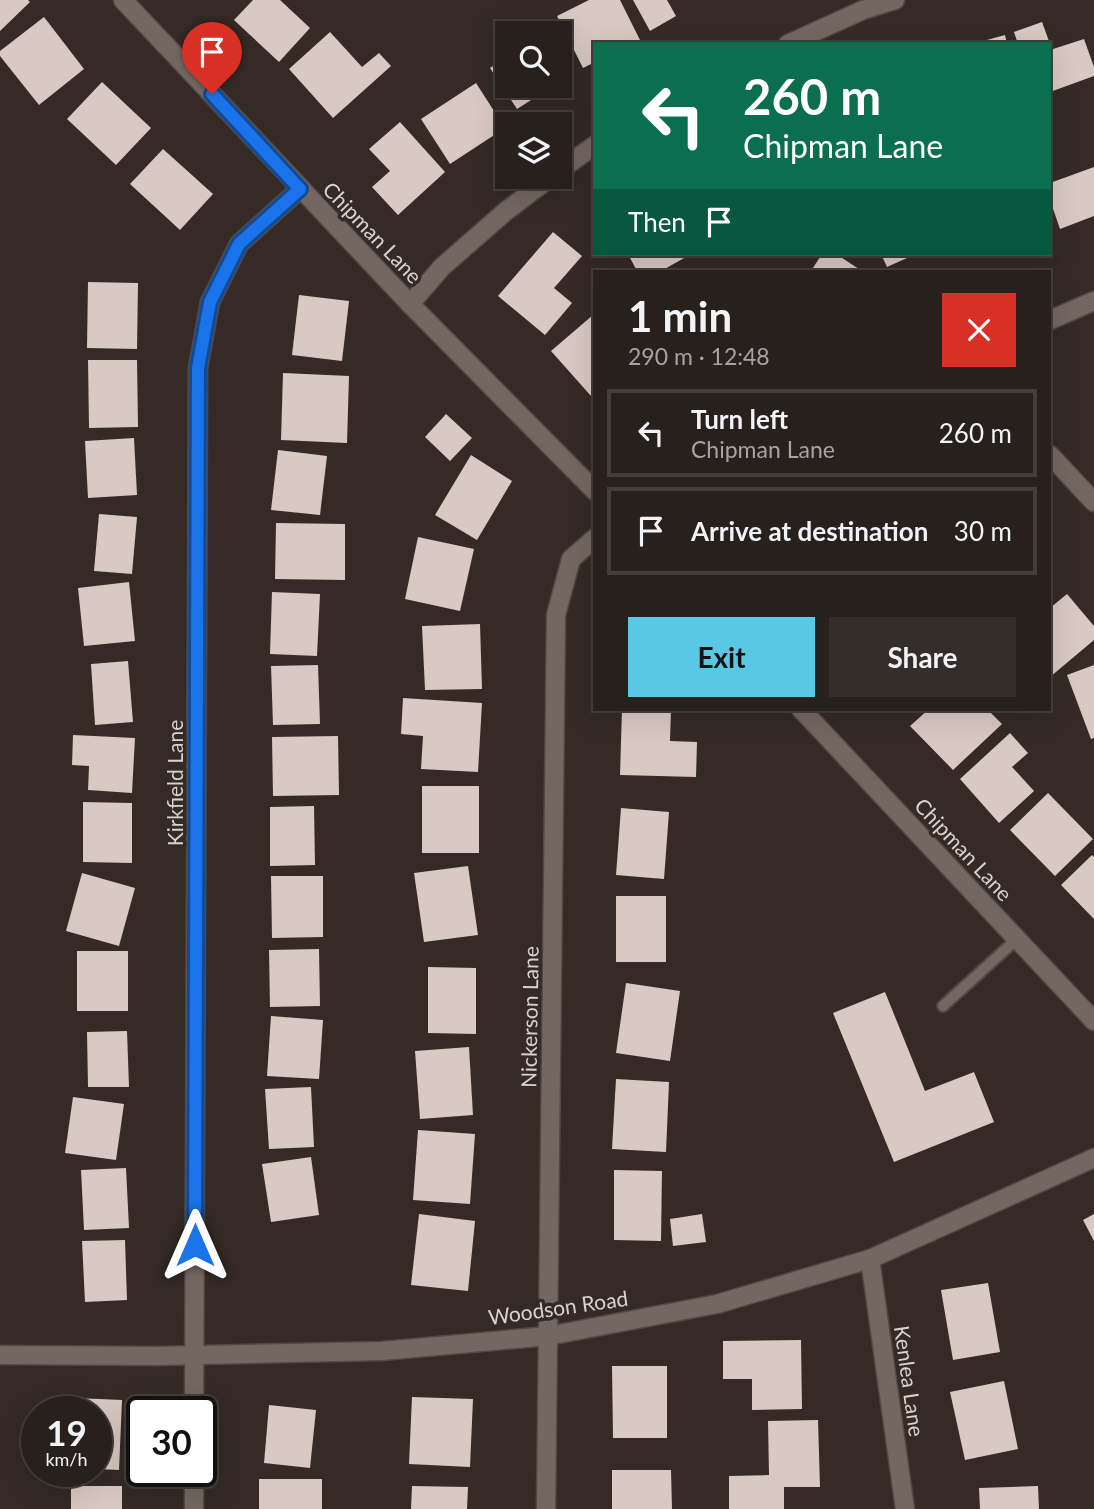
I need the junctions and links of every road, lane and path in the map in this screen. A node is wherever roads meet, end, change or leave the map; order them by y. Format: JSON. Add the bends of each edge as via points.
{"nodes":[{"id":1,"x":123,"y":0,"type":"edge"},
{"id":2,"x":895,"y":0,"type":"edge"},
{"id":3,"x":792,"y":42,"type":"edge"},
{"id":4,"x":593,"y":146,"type":"edge"},
{"id":5,"x":572,"y":161,"type":"edge"},
{"id":6,"x":300,"y":189,"type":"junction"},
{"id":7,"x":535,"y":189,"type":"edge"},
{"id":8,"x":1094,"y":300,"type":"edge"},
{"id":9,"x":410,"y":304,"type":"junction"},
{"id":10,"x":1051,"y":320,"type":"edge"},
{"id":11,"x":1051,"y":456,"type":"edge"},
{"id":12,"x":593,"y":489,"type":"edge"},
{"id":13,"x":1094,"y":502,"type":"edge"},
{"id":14,"x":593,"y":540,"type":"edge"},
{"id":15,"x":803,"y":711,"type":"edge"},
{"id":16,"x":1017,"y":939,"type":"junction"},
{"id":17,"x":943,"y":1006,"type":"dead end"},
{"id":18,"x":1094,"y":1021,"type":"edge"},
{"id":19,"x":1094,"y":1158,"type":"edge"},
{"id":20,"x":870,"y":1259,"type":"junction"},
{"id":21,"x":548,"y":1336,"type":"junction"},
{"id":22,"x":0,"y":1355,"type":"edge"},
{"id":23,"x":195,"y":1355,"type":"junction"},
{"id":24,"x":194,"y":1396,"type":"edge"},
{"id":25,"x":194,"y":1487,"type":"edge"},
{"id":26,"x":194,"y":1509,"type":"edge"},
{"id":27,"x":546,"y":1509,"type":"edge"},
{"id":28,"x":905,"y":1509,"type":"edge"}],
"edges":[{"from":1,"to":6,"type":"street","name":"Chipman Lane"},
{"from":2,"to":3,"type":"street"},
{"from":4,"to":5,"type":"street"},
{"from":6,"to":9,"type":"street","name":"Chipman Lane"},
{"from":6,"to":23,"type":"street","name":"Kirkfield Lane","via":[[239,244],[210,302],[198,368]]},
{"from":7,"to":9,"type":"street","via":[[442,267]]},
{"from":8,"to":10,"type":"street"},
{"from":9,"to":12,"type":"street","name":"Chipman Lane"},
{"from":11,"to":13,"type":"street"},
{"from":14,"to":21,"type":"street","name":"Nickerson Lane","via":[[571,559],[556,615]]},
{"from":15,"to":16,"type":"street","name":"Chipman Lane"},
{"from":16,"to":17,"type":"lane"},
{"from":16,"to":18,"type":"street","name":"Chipman Lane"},
{"from":19,"to":20,"type":"street","name":"Woodson Road"},
{"from":20,"to":21,"type":"street","name":"Woodson Road","via":[[717,1304]]},
{"from":20,"to":28,"type":"street","name":"Kenlea Lane"},
{"from":21,"to":23,"type":"street","name":"Woodson Road","via":[[382,1351]]},
{"from":21,"to":27,"type":"street","name":"Nickerson Lane"},
{"from":22,"to":23,"type":"street","name":"Woodson Road"},
{"from":23,"to":24,"type":"street","name":"Kirkfield Lane"},
{"from":25,"to":26,"type":"street"}]}
